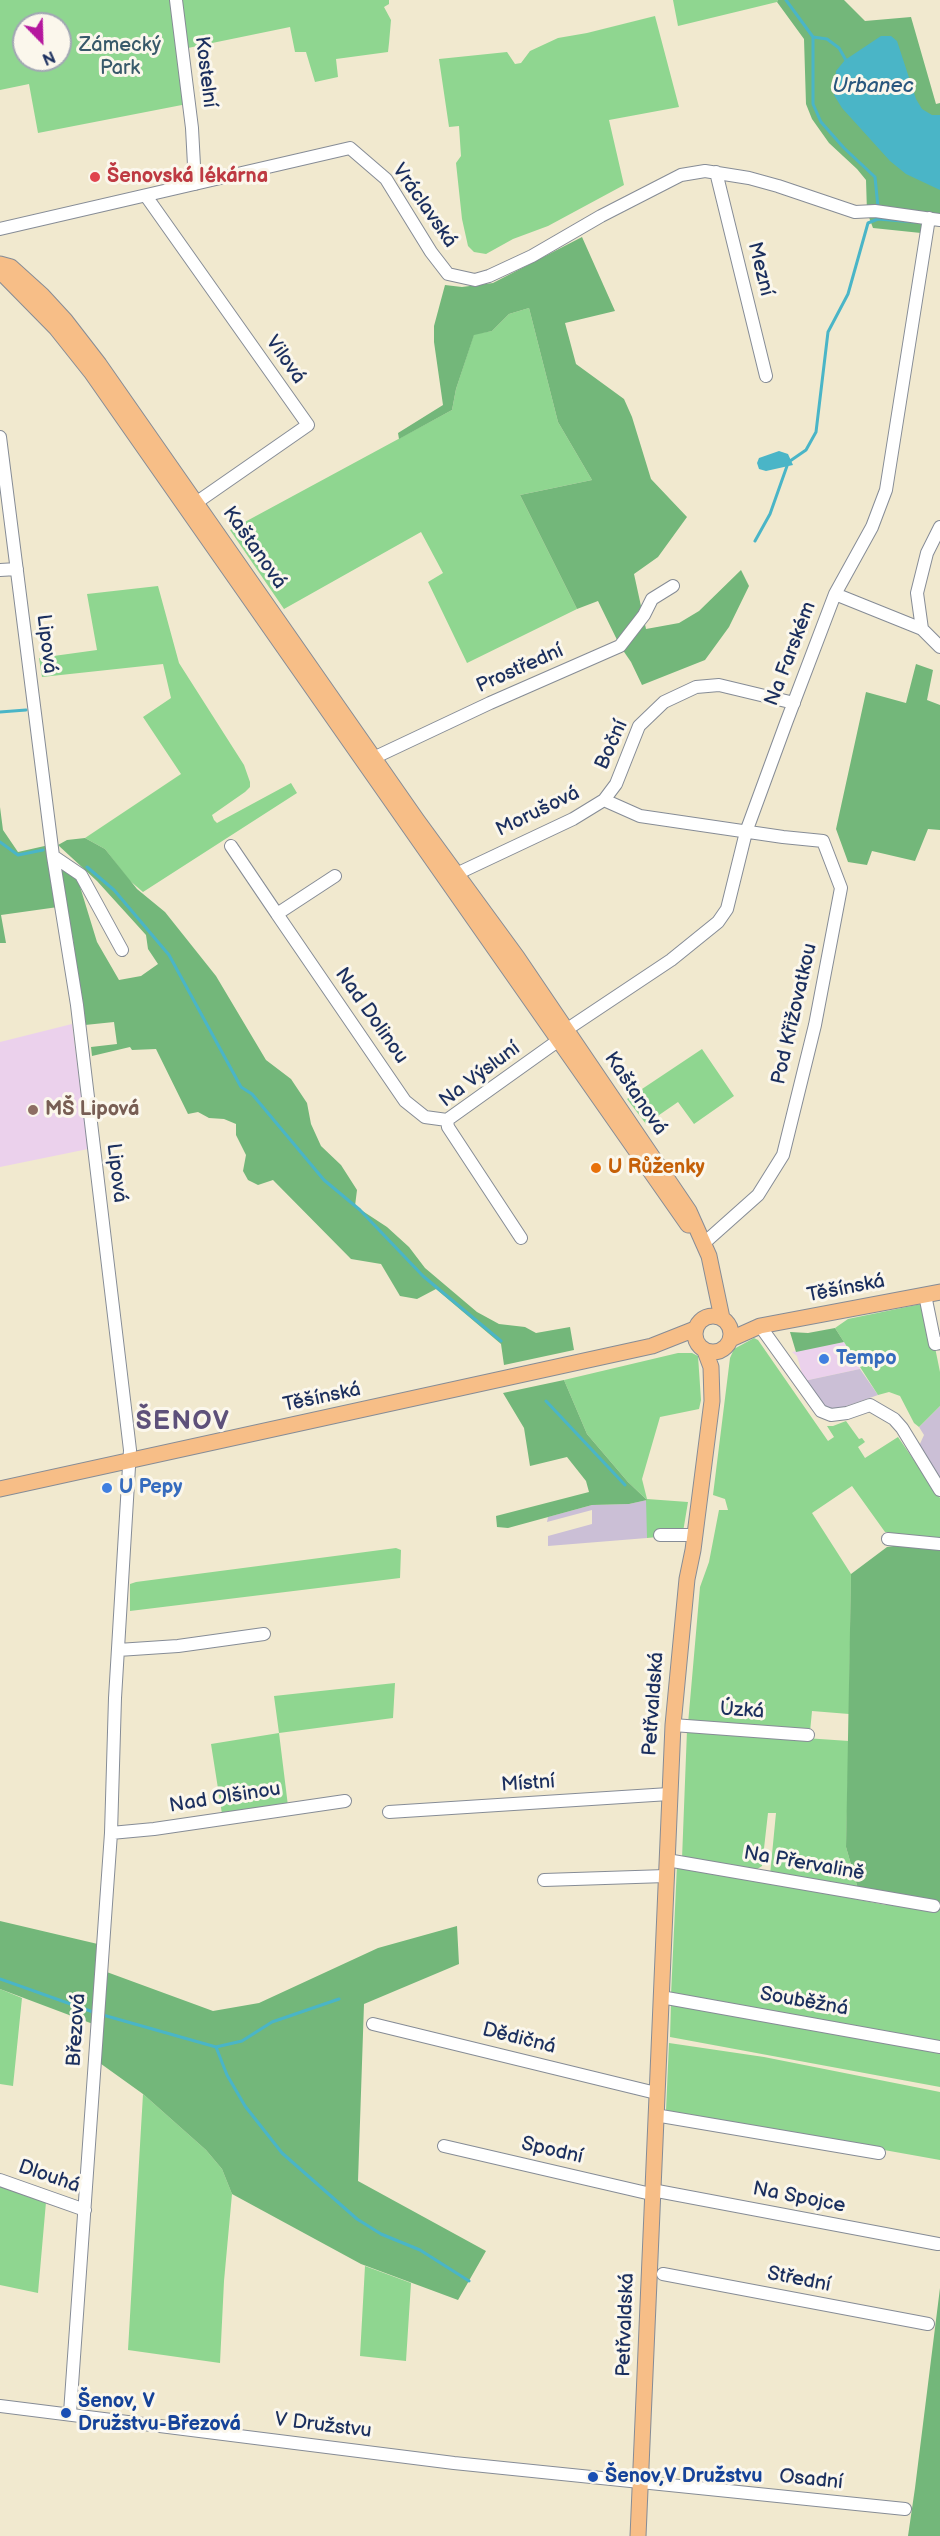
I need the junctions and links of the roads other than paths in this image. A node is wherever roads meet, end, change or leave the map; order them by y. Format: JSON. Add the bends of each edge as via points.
{"nodes":[{"id":1,"x":176,"y":0,"type":"edge"},
{"id":2,"x":716,"y":172,"type":"junction"},
{"id":3,"x":195,"y":184,"type":"junction"},
{"id":4,"x":146,"y":196,"type":"junction"},
{"id":5,"x":931,"y":224,"type":"edge"},
{"id":6,"x":0,"y":229,"type":"edge"},
{"id":7,"x":940,"y":236,"type":"edge"},
{"id":8,"x":0,"y":264,"type":"edge"},
{"id":9,"x":0,"y":272,"type":"edge"},
{"id":10,"x":766,"y":376,"type":"dead end"},
{"id":11,"x":0,"y":437,"type":"edge"},
{"id":12,"x":192,"y":506,"type":"junction"},
{"id":13,"x":940,"y":527,"type":"edge"},
{"id":14,"x":17,"y":569,"type":"junction"},
{"id":15,"x":0,"y":570,"type":"edge"},
{"id":16,"x":673,"y":586,"type":"dead end"},
{"id":17,"x":835,"y":594,"type":"junction"},
{"id":18,"x":922,"y":629,"type":"junction"},
{"id":19,"x":940,"y":647,"type":"edge"},
{"id":20,"x":794,"y":703,"type":"junction"},
{"id":21,"x":368,"y":760,"type":"junction"},
{"id":22,"x":604,"y":800,"type":"junction"},
{"id":23,"x":746,"y":832,"type":"junction"},
{"id":24,"x":231,"y":846,"type":"dead end"},
{"id":25,"x":52,"y":856,"type":"junction"},
{"id":26,"x":335,"y":876,"type":"dead end"},
{"id":27,"x":450,"y":877,"type":"junction"},
{"id":28,"x":277,"y":914,"type":"junction"},
{"id":29,"x":122,"y":950,"type":"dead end"},
{"id":30,"x":563,"y":1035,"type":"junction"},
{"id":31,"x":447,"y":1120,"type":"junction"},
{"id":32,"x":520,"y":1238,"type":"dead end"},
{"id":33,"x":703,"y":1244,"type":"junction"},
{"id":34,"x":715,"y":1284,"type":"junction"},
{"id":35,"x":940,"y":1292,"type":"edge"},
{"id":36,"x":924,"y":1295,"type":"junction"},
{"id":37,"x":699,"y":1323,"type":"junction"},
{"id":38,"x":760,"y":1326,"type":"junction"},
{"id":39,"x":726,"y":1333,"type":"junction"},
{"id":40,"x":940,"y":1343,"type":"edge"},
{"id":41,"x":652,"y":1346,"type":"junction"},
{"id":42,"x":701,"y":1348,"type":"junction"},
{"id":43,"x":712,"y":1401,"type":"junction"},
{"id":44,"x":130,"y":1461,"type":"junction"},
{"id":45,"x":0,"y":1489,"type":"edge"},
{"id":46,"x":940,"y":1490,"type":"edge"},
{"id":47,"x":660,"y":1535,"type":"dead end"},
{"id":48,"x":695,"y":1535,"type":"junction"},
{"id":49,"x":888,"y":1539,"type":"dead end"},
{"id":50,"x":940,"y":1544,"type":"edge"},
{"id":51,"x":264,"y":1634,"type":"dead end"},
{"id":52,"x":118,"y":1650,"type":"junction"},
{"id":53,"x":673,"y":1725,"type":"junction"},
{"id":54,"x":808,"y":1735,"type":"dead end"},
{"id":55,"x":669,"y":1794,"type":"junction"},
{"id":56,"x":345,"y":1801,"type":"dead end"},
{"id":57,"x":389,"y":1812,"type":"dead end"},
{"id":58,"x":111,"y":1833,"type":"junction"},
{"id":59,"x":667,"y":1860,"type":"junction"},
{"id":60,"x":666,"y":1876,"type":"junction"},
{"id":61,"x":544,"y":1880,"type":"dead end"},
{"id":62,"x":934,"y":1906,"type":"dead end"},
{"id":63,"x":661,"y":1997,"type":"junction"},
{"id":64,"x":373,"y":2024,"type":"dead end"},
{"id":65,"x":940,"y":2047,"type":"edge"},
{"id":66,"x":656,"y":2093,"type":"junction"},
{"id":67,"x":655,"y":2115,"type":"junction"},
{"id":68,"x":444,"y":2146,"type":"dead end"},
{"id":69,"x":879,"y":2154,"type":"dead end"},
{"id":70,"x":0,"y":2180,"type":"edge"},
{"id":71,"x":652,"y":2192,"type":"junction"},
{"id":72,"x":86,"y":2210,"type":"junction"},
{"id":73,"x":938,"y":2244,"type":"dead end"},
{"id":74,"x":663,"y":2274,"type":"dead end"},
{"id":75,"x":928,"y":2324,"type":"dead end"},
{"id":76,"x":0,"y":2406,"type":"edge"},
{"id":77,"x":70,"y":2413,"type":"junction"},
{"id":78,"x":641,"y":2481,"type":"junction"},
{"id":79,"x":905,"y":2509,"type":"dead end"},
{"id":80,"x":638,"y":2536,"type":"edge"}],
"edges":[{"from":1,"to":3,"type":"street","name":"Kostelní"},
{"from":2,"to":3,"type":"street","name":"Vráclavská","via":[[681,175],[532,256],[475,280],[448,274],[386,179],[351,148]]},
{"from":2,"to":5,"type":"street","name":"Vráclavská","via":[[778,186],[855,212],[878,211]]},
{"from":2,"to":10,"type":"street","name":"Mezní"},
{"from":3,"to":4,"type":"street","name":"Vráclavská"},
{"from":4,"to":6,"type":"street","name":"Vráclavská"},
{"from":4,"to":12,"type":"street","name":"Vilová","via":[[308,426]]},
{"from":5,"to":7,"type":"street","name":"Vráclavská"},
{"from":5,"to":17,"type":"street","name":"Na Farském","via":[[886,490],[872,527]]},
{"from":8,"to":12,"type":"main road","name":"Kaštanová","via":[[11,267],[65,320]]},
{"from":9,"to":12,"type":"main road","name":"Kaštanová","via":[[49,320]]},
{"from":11,"to":14,"type":"street","name":"Lipová"},
{"from":12,"to":21,"type":"main road","name":"Kaštanová"},
{"from":13,"to":18,"type":"street","via":[[927,553],[917,593]]},
{"from":14,"to":15,"type":"street"},
{"from":14,"to":25,"type":"street","name":"Lipová"},
{"from":16,"to":21,"type":"street","name":"Prostřední","via":[[652,599],[620,646]]},
{"from":17,"to":18,"type":"street"},
{"from":17,"to":20,"type":"street","name":"Na Farském"},
{"from":18,"to":19,"type":"street"},
{"from":20,"to":22,"type":"street","name":"Boční","via":[[718,685],[696,687],[664,702],[639,726],[616,784]]},
{"from":20,"to":23,"type":"street","name":"Na Farském"},
{"from":21,"to":27,"type":"main road","name":"Kaštanová"},
{"from":22,"to":23,"type":"street","name":"Morušová","via":[[640,816]]},
{"from":22,"to":27,"type":"street","name":"Morušová","via":[[573,819]]},
{"from":23,"to":30,"type":"street","name":"Na Farském","via":[[727,909],[718,922],[671,960]]},
{"from":23,"to":33,"type":"street","name":"Pod Křižovatkou","via":[[823,841],[841,888],[815,1025],[783,1155],[758,1195]]},
{"from":24,"to":28,"type":"street","name":"Nad Dolinou"},
{"from":25,"to":29,"type":"street","via":[[81,875]]},
{"from":25,"to":44,"type":"street","name":"Lipová","via":[[77,1005]]},
{"from":26,"to":28,"type":"street"},
{"from":27,"to":30,"type":"main road","name":"Kaštanová","via":[[482,907]]},
{"from":28,"to":31,"type":"street","name":"Nad Dolinou","via":[[405,1101],[425,1117]]},
{"from":30,"to":31,"type":"street","name":"Na Výsluní"},
{"from":30,"to":33,"type":"main road","name":"Kaštanová","via":[[676,1190]]},
{"from":31,"to":32,"type":"street","name":"Na Výsluní","via":[[447,1127]]},
{"from":33,"to":34,"type":"main road","name":"Kaštanová"},
{"from":34,"to":37,"type":"main road"},
{"from":34,"to":39,"type":"main road","name":"Kaštanová"},
{"from":35,"to":36,"type":"main road","name":"Těšínská"},
{"from":36,"to":38,"type":"main road","name":"Těšínská"},
{"from":36,"to":40,"type":"street","via":[[935,1344]]},
{"from":37,"to":39,"type":"main road","via":[[713,1316]]},
{"from":37,"to":41,"type":"main road","name":"Těšínská"},
{"from":37,"to":42,"type":"main road","name":"Petřvaldská"},
{"from":38,"to":39,"type":"main road","name":"Těšínská"},
{"from":38,"to":46,"type":"street","via":[[820,1411],[847,1413],[870,1405],[894,1419]]},
{"from":39,"to":42,"type":"main road","name":"Těšínská","via":[[715,1353]]},
{"from":39,"to":43,"type":"main road","name":"Petřvaldská"},
{"from":41,"to":42,"type":"main road","name":"Těšínská"},
{"from":41,"to":44,"type":"main road","name":"Těšínská"},
{"from":42,"to":43,"type":"main road","name":"Petřvaldská","via":[[711,1367]]},
{"from":43,"to":48,"type":"main road","name":"Petřvaldská"},
{"from":44,"to":45,"type":"main road","name":"Těšínská"},
{"from":44,"to":52,"type":"street","name":"Březová"},
{"from":47,"to":48,"type":"street"},
{"from":48,"to":53,"type":"main road","name":"Petřvaldská"},
{"from":49,"to":50,"type":"street"},
{"from":51,"to":52,"type":"street"},
{"from":52,"to":58,"type":"street","name":"Březová"},
{"from":53,"to":54,"type":"street","name":"Úzká"},
{"from":53,"to":55,"type":"main road","name":"Petřvaldská"},
{"from":55,"to":57,"type":"street","name":"Místní"},
{"from":55,"to":59,"type":"main road","name":"Petřvaldská"},
{"from":56,"to":58,"type":"street","name":"Nad Olšinou"},
{"from":58,"to":72,"type":"street","name":"Březová"},
{"from":59,"to":60,"type":"main road","name":"Petřvaldská"},
{"from":59,"to":62,"type":"street","name":"Na Přervalině"},
{"from":60,"to":61,"type":"street"},
{"from":60,"to":63,"type":"main road","name":"Petřvaldská"},
{"from":63,"to":65,"type":"street","name":"Souběžná"},
{"from":63,"to":66,"type":"main road","name":"Petřvaldská"},
{"from":64,"to":66,"type":"street","name":"Dědičná"},
{"from":66,"to":67,"type":"main road","name":"Petřvaldská"},
{"from":67,"to":69,"type":"street"},
{"from":67,"to":71,"type":"main road","name":"Petřvaldská"},
{"from":68,"to":71,"type":"street","name":"Spodní"},
{"from":70,"to":72,"type":"street","name":"Dlouhá"},
{"from":71,"to":73,"type":"street","name":"Na Spojce"},
{"from":71,"to":78,"type":"main road","name":"Petřvaldská"},
{"from":72,"to":77,"type":"street","name":"Březová"},
{"from":74,"to":75,"type":"street","name":"Střední"},
{"from":76,"to":77,"type":"street","name":"V Družstvu"},
{"from":77,"to":78,"type":"street","name":"V Družstvu","via":[[454,2463]]},
{"from":78,"to":79,"type":"street","name":"Osadní"},
{"from":78,"to":80,"type":"main road","name":"Petřvaldská"}]}
